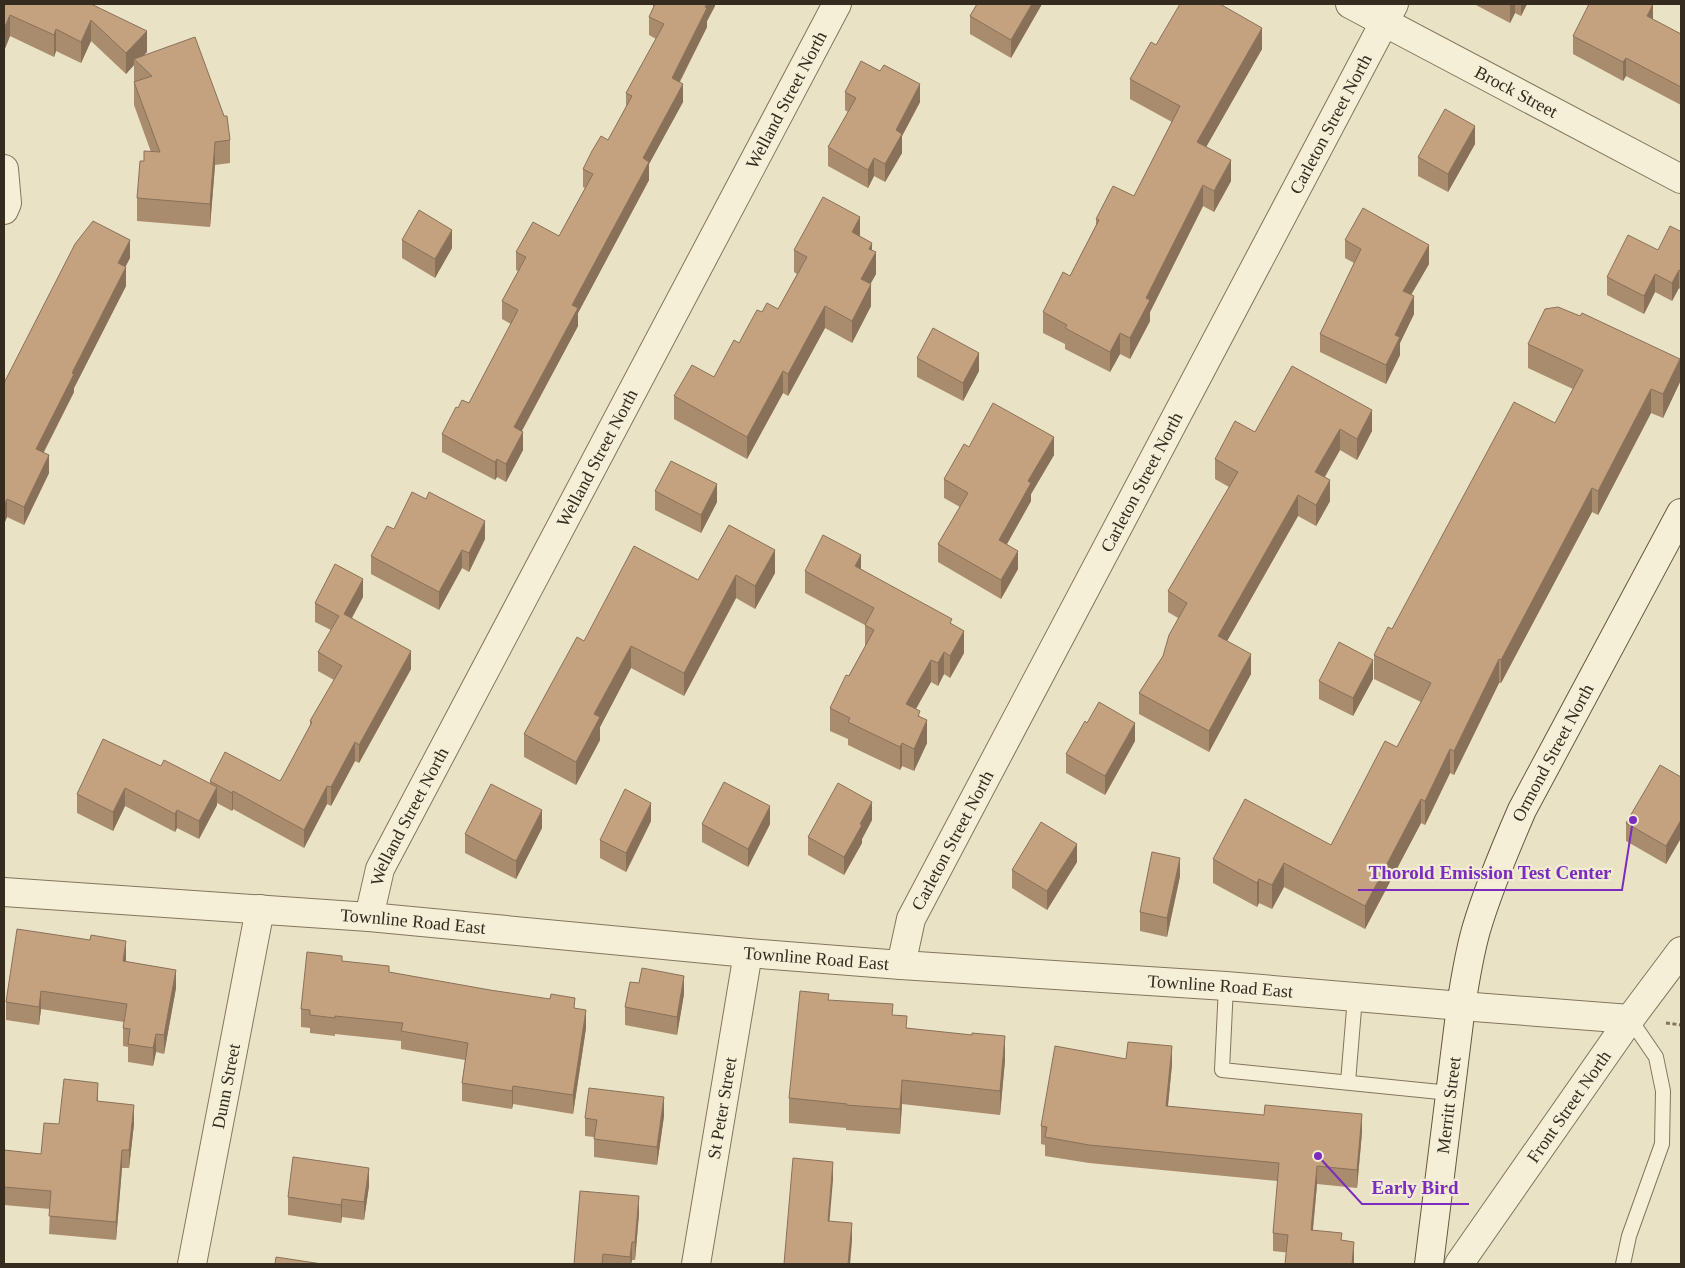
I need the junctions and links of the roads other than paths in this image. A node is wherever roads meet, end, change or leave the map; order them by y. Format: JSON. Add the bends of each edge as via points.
{"nodes":[{"id":1,"x":837,"y":4,"type":"edge"},
{"id":2,"x":1350,"y":4,"type":"edge"},
{"id":3,"x":1390,"y":13,"type":"edge"},
{"id":4,"x":4,"y":169,"type":"edge"},
{"id":5,"x":1681,"y":179,"type":"edge"},
{"id":6,"x":4,"y":210,"type":"edge"},
{"id":7,"x":1681,"y":513,"type":"edge"},
{"id":8,"x":4,"y":892,"type":"edge"},
{"id":9,"x":260,"y":909,"type":"junction"},
{"id":10,"x":369,"y":918,"type":"junction"},
{"id":11,"x":1681,"y":951,"type":"edge"},
{"id":12,"x":748,"y":953,"type":"junction"},
{"id":13,"x":902,"y":965,"type":"junction"},
{"id":14,"x":1226,"y":986,"type":"junction"},
{"id":15,"x":1355,"y":996,"type":"junction"},
{"id":16,"x":1460,"y":1006,"type":"junction"},
{"id":17,"x":1630,"y":1019,"type":"junction"},
{"id":18,"x":1348,"y":1082,"type":"junction"},
{"id":19,"x":1450,"y":1093,"type":"junction"},
{"id":20,"x":192,"y":1264,"type":"edge"},
{"id":21,"x":696,"y":1264,"type":"edge"},
{"id":22,"x":1429,"y":1264,"type":"edge"},
{"id":23,"x":1459,"y":1264,"type":"edge"},
{"id":24,"x":1623,"y":1264,"type":"edge"}],
"edges":[{"from":1,"to":10,"type":"street","name":"Welland Street North","via":[[380,869]]},
{"from":2,"to":3,"type":"street","name":"Brock Street"},
{"from":3,"to":5,"type":"street","name":"Brock Street"},
{"from":3,"to":13,"type":"street","name":"Carleton Street North","via":[[911,919]]},
{"from":4,"to":6,"type":"street","via":[[7,203]]},
{"from":7,"to":16,"type":"street","name":"Ormond Street North","via":[[1522,810],[1476,929]]},
{"from":8,"to":9,"type":"street","name":"Townline Road East"},
{"from":9,"to":10,"type":"street","name":"Townline Road East"},
{"from":9,"to":20,"type":"street","name":"Dunn Street"},
{"from":10,"to":12,"type":"street","name":"Townline Road East"},
{"from":11,"to":17,"type":"street","name":"Front Street North"},
{"from":12,"to":13,"type":"street","name":"Townline Road East"},
{"from":12,"to":21,"type":"street","name":"St Peter Street"},
{"from":13,"to":14,"type":"street","name":"Townline Road East"},
{"from":14,"to":15,"type":"street","name":"Townline Road East"},
{"from":14,"to":18,"type":"lane","via":[[1222,1070]]},
{"from":15,"to":16,"type":"street","name":"Townline Road East"},
{"from":15,"to":18,"type":"lane"},
{"from":16,"to":17,"type":"street","name":"Townline Road East"},
{"from":16,"to":19,"type":"street","name":"Merritt Street"},
{"from":17,"to":23,"type":"street","name":"Front Street North"},
{"from":17,"to":24,"type":"lane","via":[[1656,1057],[1663,1091],[1662,1144]]},
{"from":18,"to":19,"type":"lane"},
{"from":19,"to":22,"type":"street","name":"Merritt Street"}]}
